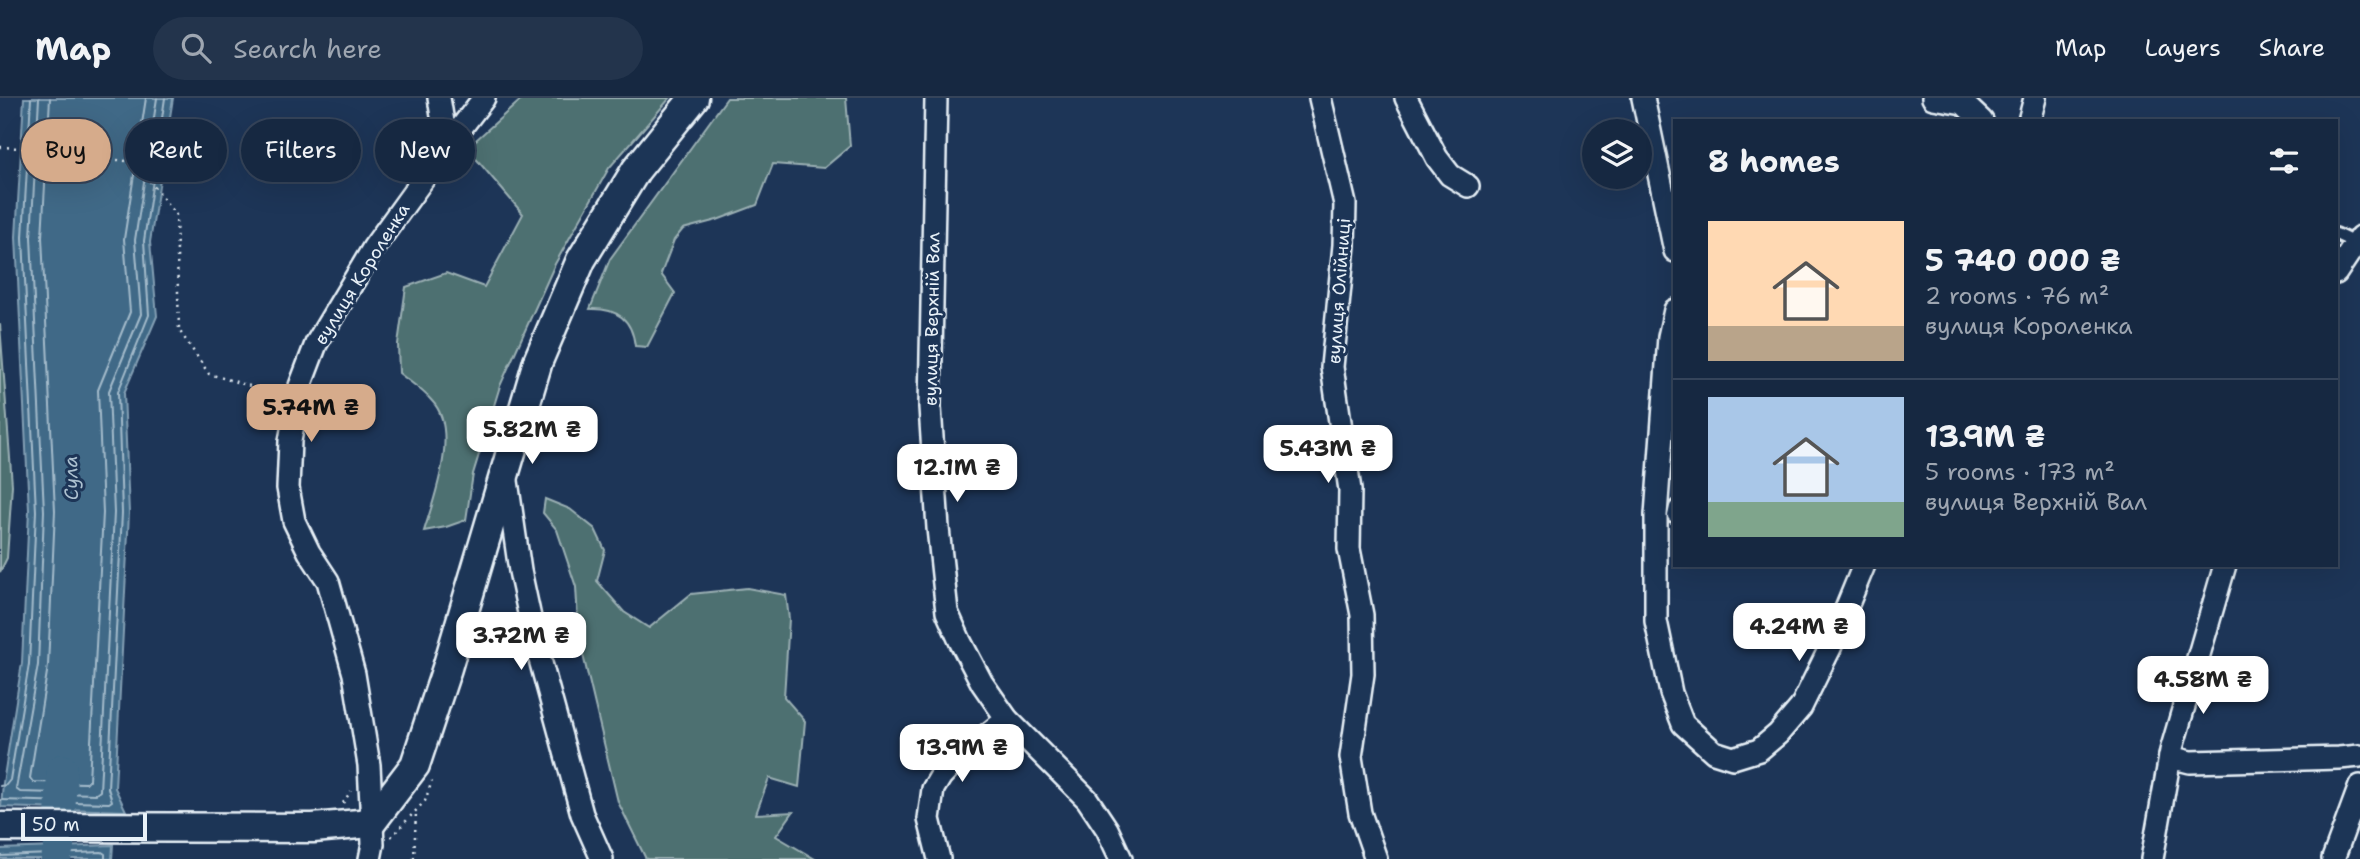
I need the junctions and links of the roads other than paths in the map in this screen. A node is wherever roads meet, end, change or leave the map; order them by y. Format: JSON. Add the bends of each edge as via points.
{"nodes":[{"id":1,"x":439,"y":98,"type":"edge"},
{"id":2,"x":484,"y":98,"type":"edge"},
{"id":3,"x":694,"y":98,"type":"edge"},
{"id":4,"x":936,"y":98,"type":"edge"},
{"id":5,"x":1320,"y":98,"type":"edge"},
{"id":6,"x":1406,"y":98,"type":"edge"},
{"id":7,"x":1643,"y":98,"type":"edge"},
{"id":8,"x":1933,"y":98,"type":"edge"},
{"id":9,"x":2035,"y":98,"type":"edge"},
{"id":10,"x":442,"y":119,"type":"edge"},
{"id":11,"x":468,"y":119,"type":"edge"},
{"id":12,"x":1980,"y":119,"type":"edge"},
{"id":13,"x":2030,"y":119,"type":"edge"},
{"id":14,"x":421,"y":182,"type":"edge"},
{"id":15,"x":1468,"y":186,"type":"dead end"},
{"id":16,"x":1673,"y":241,"type":"edge"},
{"id":17,"x":2353,"y":243,"type":"edge"},
{"id":18,"x":2338,"y":269,"type":"edge"},
{"id":19,"x":1673,"y":319,"type":"edge"},
{"id":20,"x":506,"y":469,"type":"junction"},
{"id":21,"x":1863,"y":567,"type":"edge"},
{"id":22,"x":2223,"y":567,"type":"edge"},
{"id":23,"x":1007,"y":719,"type":"junction"},
{"id":24,"x":2360,"y":756,"type":"edge"},
{"id":25,"x":2170,"y":757,"type":"junction"},
{"id":26,"x":2360,"y":786,"type":"edge"},
{"id":27,"x":0,"y":827,"type":"edge"},
{"id":28,"x":381,"y":830,"type":"junction"},
{"id":29,"x":370,"y":859,"type":"edge"},
{"id":30,"x":602,"y":859,"type":"edge"},
{"id":31,"x":939,"y":859,"type":"edge"},
{"id":32,"x":1121,"y":859,"type":"edge"},
{"id":33,"x":1376,"y":859,"type":"edge"},
{"id":34,"x":2152,"y":859,"type":"edge"},
{"id":35,"x":2333,"y":859,"type":"edge"}],
"edges":[{"from":1,"to":10,"type":"street"},
{"from":2,"to":11,"type":"street","name":"вулиця Короленка"},
{"from":3,"to":20,"type":"main road","via":[[636,170],[581,260],[538,361]]},
{"from":4,"to":23,"type":"street","name":"вулиця Верхній Вал","via":[[930,407],[947,612],[982,683]]},
{"from":5,"to":33,"type":"street","name":"вулиця Олійниці","via":[[1345,204],[1332,367],[1350,490],[1349,549],[1362,615],[1363,674],[1351,757],[1360,813]]},
{"from":6,"to":15,"type":"street","via":[[1437,159],[1450,175]]},
{"from":7,"to":16,"type":"street"},
{"from":8,"to":12,"type":"street","via":[[1963,103]]},
{"from":9,"to":13,"type":"street"},
{"from":14,"to":28,"type":"street","name":"вулиця Короленка","via":[[374,247],[316,344],[300,386],[290,441],[288,488],[294,521],[328,581],[354,674]]},
{"from":17,"to":18,"type":"street"},
{"from":19,"to":21,"type":"street","via":[[1656,515],[1656,621],[1671,693],[1684,724],[1714,752],[1734,758],[1759,750],[1778,734],[1801,707]]},
{"from":20,"to":28,"type":"main road","via":[[415,765]]},
{"from":20,"to":30,"type":"street","via":[[535,641],[582,814]]},
{"from":22,"to":25,"type":"street"},
{"from":23,"to":31,"type":"street","via":[[958,758],[933,789],[929,819]]},
{"from":23,"to":32,"type":"street","name":"вулиця Верхній Вал","via":[[1087,799]]},
{"from":24,"to":25,"type":"street","via":[[2190,762]]},
{"from":25,"to":34,"type":"street"},
{"from":26,"to":35,"type":"street"},
{"from":27,"to":28,"type":"main road"},
{"from":28,"to":29,"type":"street","name":"вулиця Короленка"}]}
